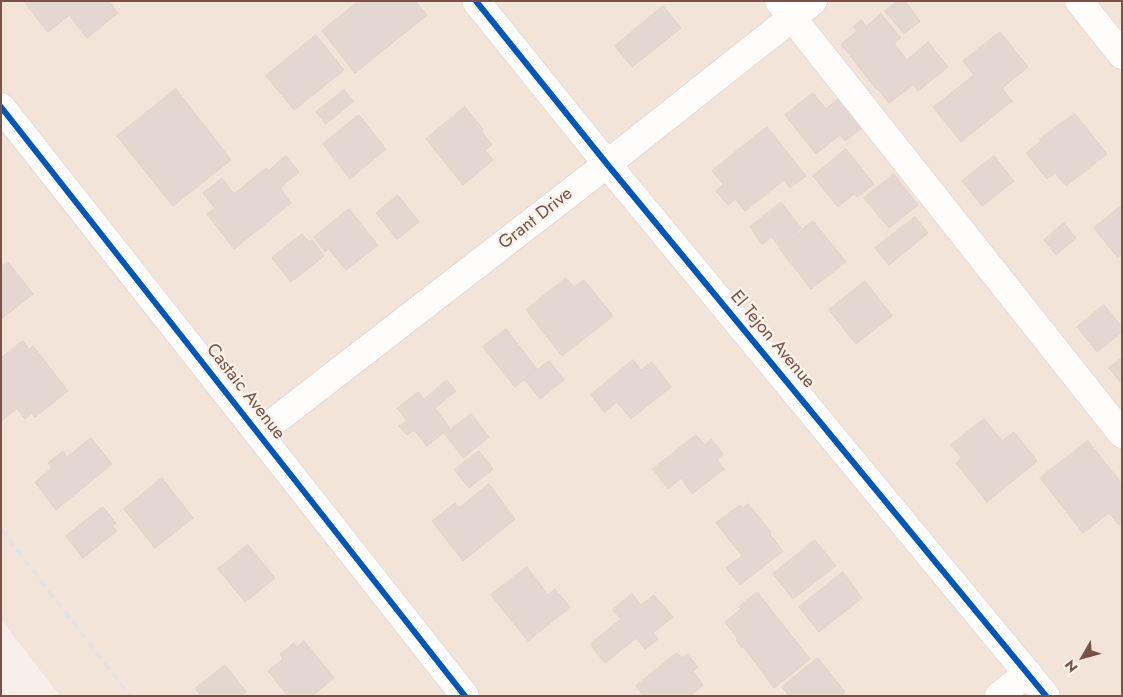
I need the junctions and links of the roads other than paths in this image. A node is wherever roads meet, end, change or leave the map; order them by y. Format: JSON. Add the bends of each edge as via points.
{"nodes":[{"id":1,"x":476,"y":1,"type":"edge"},
{"id":2,"x":1080,"y":1,"type":"edge"},
{"id":3,"x":795,"y":7,"type":"edge"},
{"id":4,"x":1122,"y":55,"type":"edge"},
{"id":5,"x":1,"y":107,"type":"edge"},
{"id":6,"x":607,"y":164,"type":"junction"},
{"id":7,"x":258,"y":434,"type":"junction"},
{"id":8,"x":1122,"y":434,"type":"edge"},
{"id":9,"x":1028,"y":673,"type":"junction"},
{"id":10,"x":465,"y":696,"type":"edge"},
{"id":11,"x":999,"y":696,"type":"edge"},
{"id":12,"x":1046,"y":696,"type":"edge"}],
"edges":[{"from":1,"to":6,"type":"street","name":"El Tejon Avenue"},
{"from":2,"to":4,"type":"street"},
{"from":3,"to":6,"type":"street","name":"Grant Drive"},
{"from":3,"to":8,"type":"street"},
{"from":5,"to":7,"type":"street","name":"Castaic Avenue"},
{"from":6,"to":7,"type":"street","name":"Grant Drive"},
{"from":6,"to":9,"type":"street","name":"El Tejon Avenue"},
{"from":7,"to":10,"type":"street","name":"Castaic Avenue"},
{"from":9,"to":11,"type":"street"},
{"from":9,"to":12,"type":"street","name":"El Tejon Avenue"}]}
